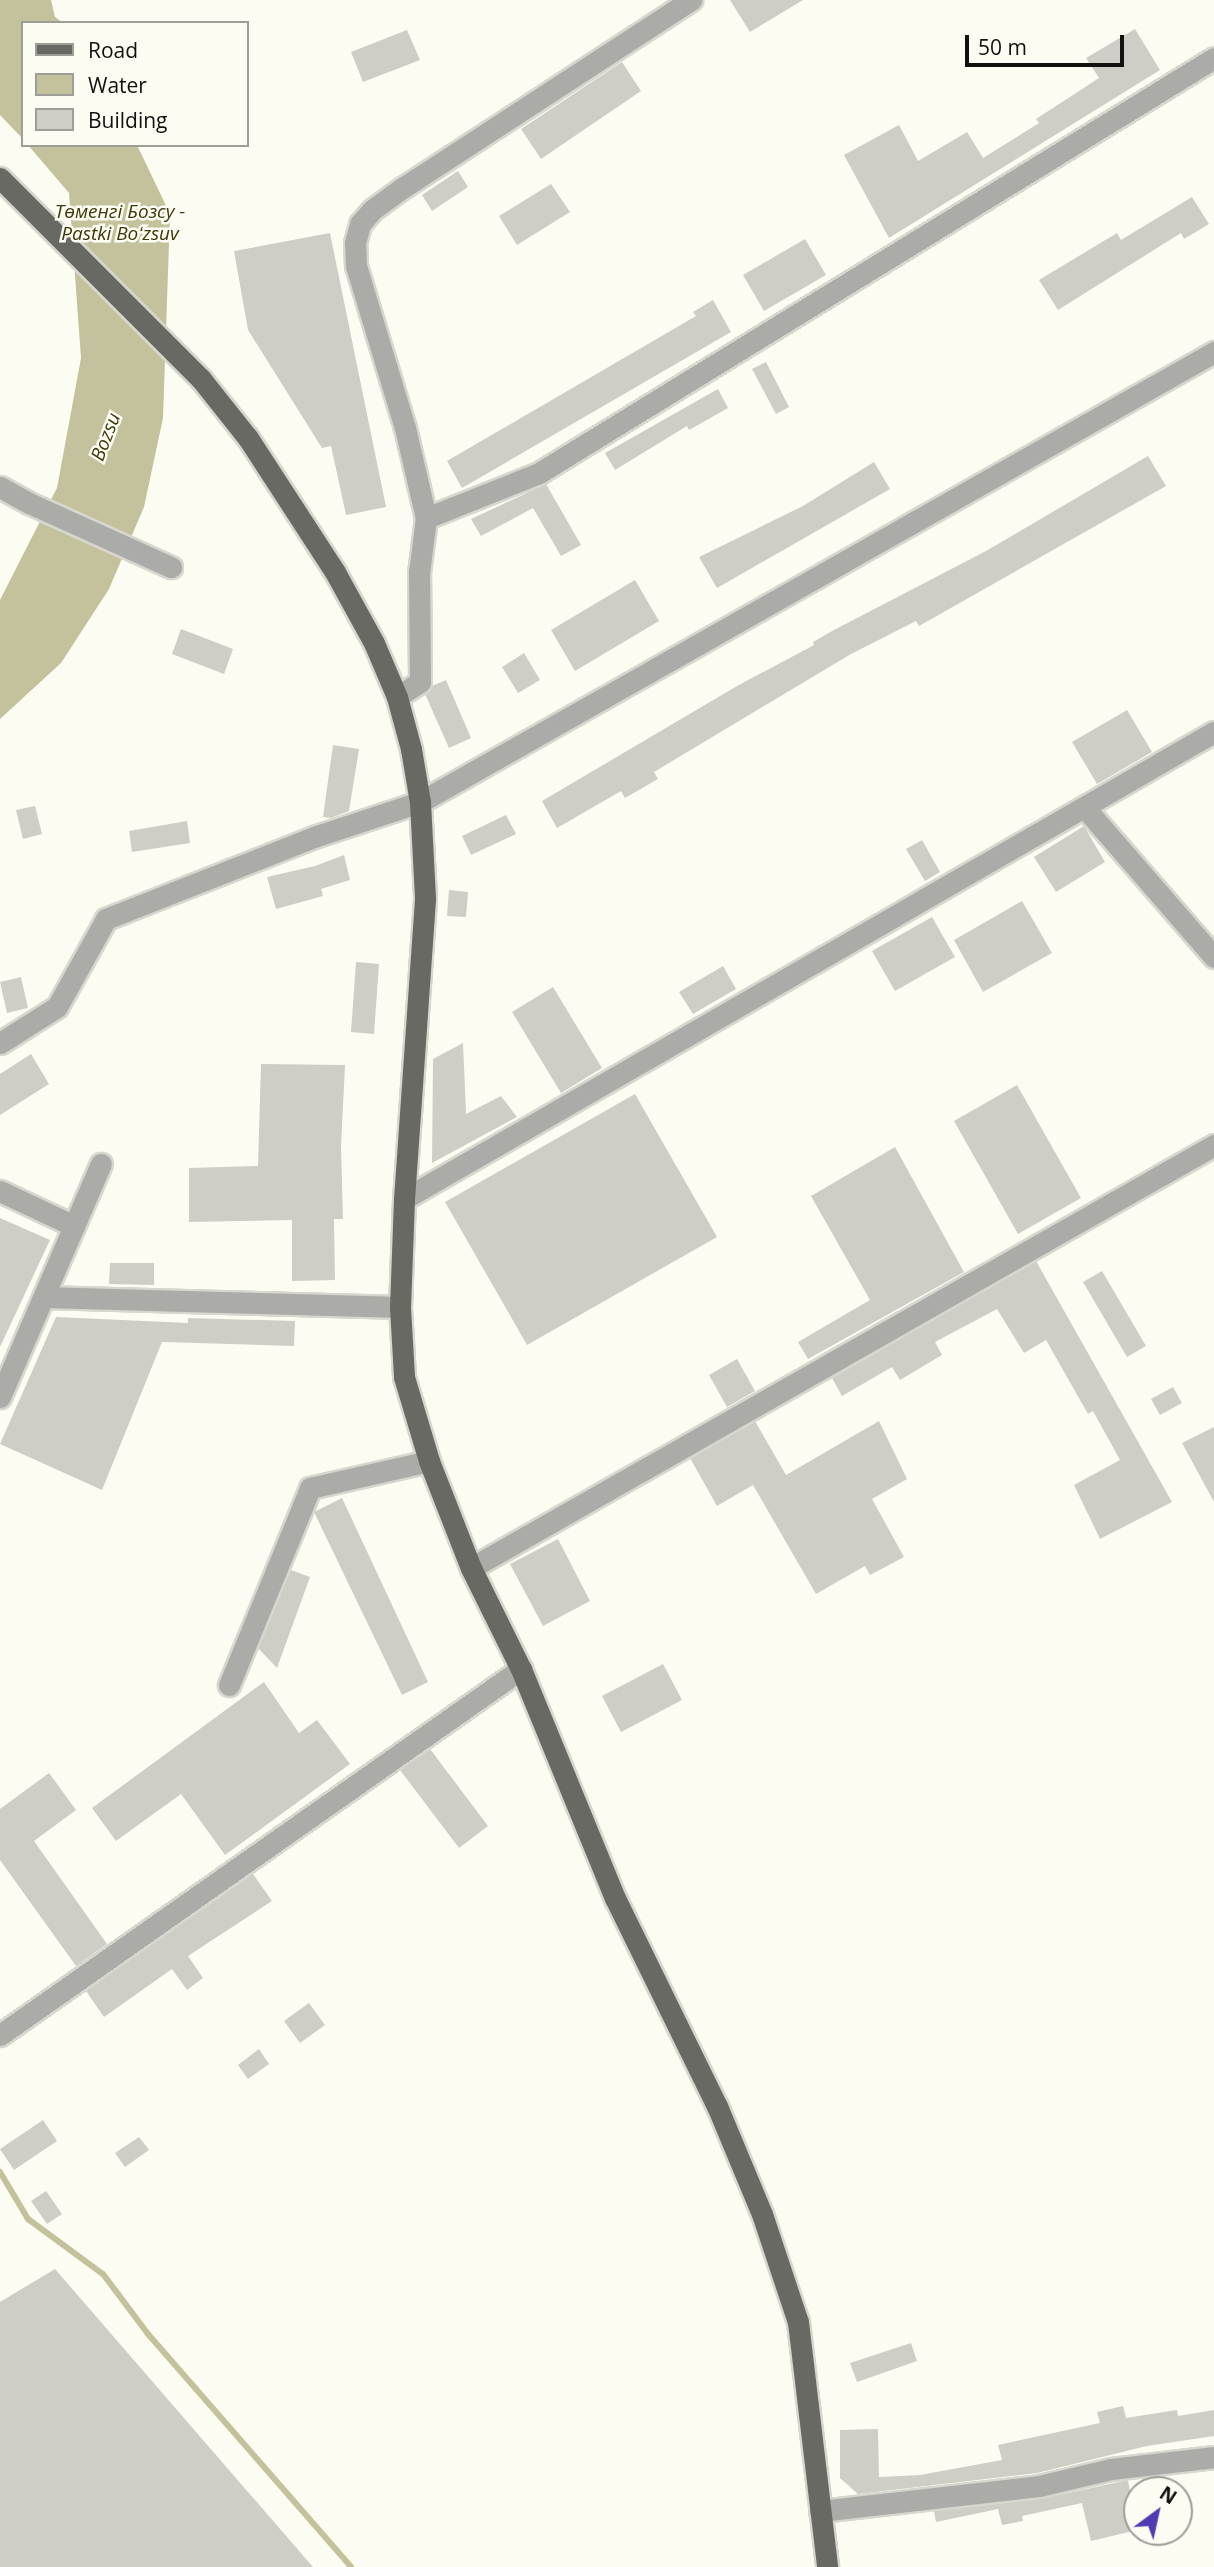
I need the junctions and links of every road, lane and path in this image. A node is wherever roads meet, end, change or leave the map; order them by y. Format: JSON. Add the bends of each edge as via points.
{"nodes":[{"id":1,"x":691,"y":0,"type":"edge"},
{"id":2,"x":1214,"y":58,"type":"edge"},
{"id":3,"x":0,"y":178,"type":"edge"},
{"id":4,"x":1214,"y":352,"type":"edge"},
{"id":5,"x":0,"y":486,"type":"edge"},
{"id":6,"x":426,"y":518,"type":"junction"},
{"id":7,"x":171,"y":566,"type":"dead end"},
{"id":8,"x":397,"y":697,"type":"junction"},
{"id":9,"x":1214,"y":732,"type":"edge"},
{"id":10,"x":420,"y":803,"type":"junction"},
{"id":11,"x":1085,"y":808,"type":"junction"},
{"id":12,"x":1214,"y":957,"type":"edge"},
{"id":13,"x":0,"y":1043,"type":"edge"},
{"id":14,"x":1214,"y":1145,"type":"edge"},
{"id":15,"x":101,"y":1164,"type":"dead end"},
{"id":16,"x":0,"y":1191,"type":"edge"},
{"id":17,"x":404,"y":1199,"type":"junction"},
{"id":18,"x":74,"y":1226,"type":"junction"},
{"id":19,"x":44,"y":1297,"type":"junction"},
{"id":20,"x":400,"y":1307,"type":"junction"},
{"id":21,"x":0,"y":1397,"type":"edge"},
{"id":22,"x":429,"y":1461,"type":"junction"},
{"id":23,"x":471,"y":1567,"type":"junction"},
{"id":24,"x":521,"y":1669,"type":"junction"},
{"id":25,"x":229,"y":1685,"type":"dead end"},
{"id":26,"x":0,"y":2035,"type":"edge"},
{"id":27,"x":1214,"y":2457,"type":"edge"},
{"id":28,"x":820,"y":2511,"type":"junction"},
{"id":29,"x":827,"y":2567,"type":"edge"}],
"edges":[{"from":1,"to":6,"type":"street","via":[[404,187],[360,224],[356,265],[405,428]]},
{"from":2,"to":6,"type":"street","via":[[538,473]]},
{"from":3,"to":8,"type":"main road","via":[[201,379],[248,438],[335,572]]},
{"from":4,"to":10,"type":"street"},
{"from":5,"to":7,"type":"street"},
{"from":6,"to":8,"type":"street","via":[[419,573],[420,682]]},
{"from":8,"to":10,"type":"main road"},
{"from":9,"to":11,"type":"street"},
{"from":10,"to":13,"type":"street","via":[[314,837],[106,919],[57,1007]]},
{"from":10,"to":17,"type":"main road","via":[[425,899]]},
{"from":11,"to":12,"type":"street"},
{"from":11,"to":17,"type":"street"},
{"from":14,"to":23,"type":"street"},
{"from":15,"to":18,"type":"street"},
{"from":16,"to":18,"type":"street"},
{"from":17,"to":20,"type":"main road"},
{"from":18,"to":19,"type":"street"},
{"from":19,"to":20,"type":"street"},
{"from":19,"to":21,"type":"street"},
{"from":20,"to":22,"type":"main road","via":[[404,1377]]},
{"from":22,"to":23,"type":"main road"},
{"from":22,"to":25,"type":"street","via":[[310,1488]]},
{"from":23,"to":24,"type":"main road"},
{"from":24,"to":26,"type":"street"},
{"from":24,"to":28,"type":"main road","via":[[615,1898],[717,2106],[762,2214],[799,2322]]},
{"from":27,"to":28,"type":"street","via":[[1111,2469],[1040,2486]]},
{"from":28,"to":29,"type":"main road"}]}
